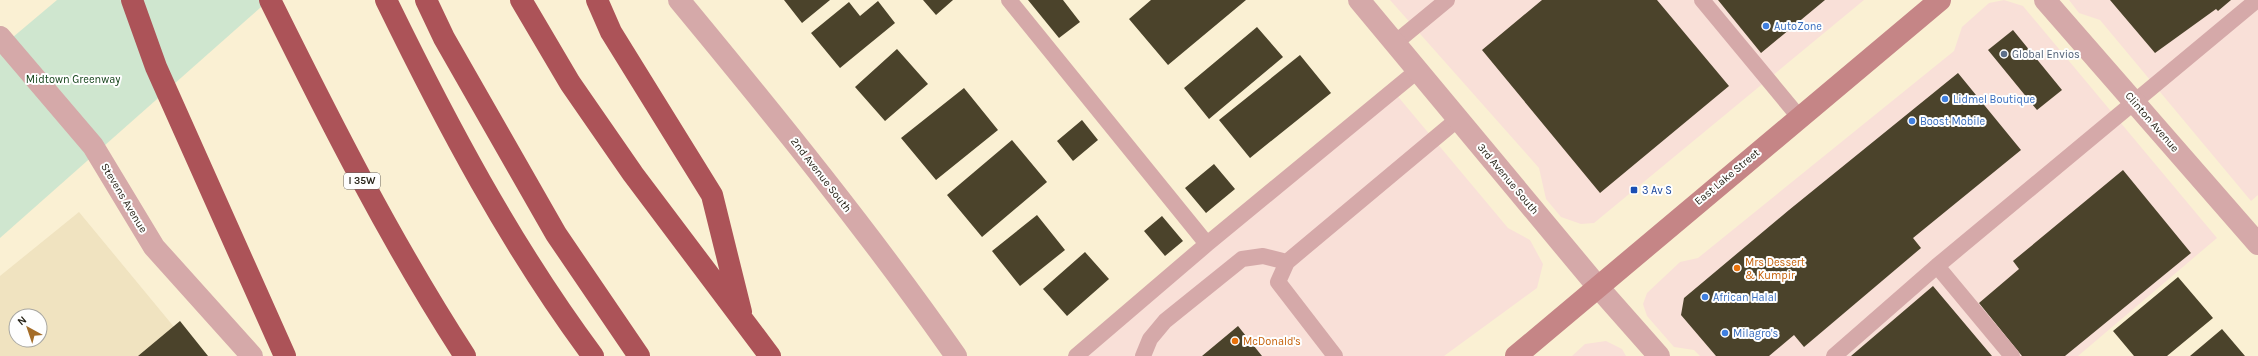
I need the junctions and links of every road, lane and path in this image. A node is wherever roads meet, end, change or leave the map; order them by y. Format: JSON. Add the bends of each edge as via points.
{"nodes":[{"id":1,"x":132,"y":0,"type":"edge"},
{"id":2,"x":270,"y":0,"type":"edge"},
{"id":3,"x":386,"y":0,"type":"edge"},
{"id":4,"x":426,"y":0,"type":"edge"},
{"id":5,"x":521,"y":0,"type":"edge"},
{"id":6,"x":597,"y":0,"type":"edge"},
{"id":7,"x":679,"y":0,"type":"edge"},
{"id":8,"x":1010,"y":0,"type":"edge"},
{"id":9,"x":1359,"y":0,"type":"edge"},
{"id":10,"x":1447,"y":0,"type":"edge"},
{"id":11,"x":1702,"y":0,"type":"edge"},
{"id":12,"x":1940,"y":0,"type":"edge"},
{"id":13,"x":2045,"y":0,"type":"edge"},
{"id":14,"x":2257,"y":0,"type":"edge"},
{"id":15,"x":0,"y":37,"type":"edge"},
{"id":16,"x":1395,"y":43,"type":"junction"},
{"id":17,"x":1417,"y":71,"type":"junction"},
{"id":18,"x":2136,"y":103,"type":"junction"},
{"id":19,"x":1798,"y":117,"type":"junction"},
{"id":20,"x":1458,"y":119,"type":"junction"},
{"id":21,"x":1208,"y":244,"type":"junction"},
{"id":22,"x":2258,"y":244,"type":"edge"},
{"id":23,"x":1287,"y":262,"type":"junction"},
{"id":24,"x":1937,"y":266,"type":"junction"},
{"id":25,"x":1598,"y":287,"type":"junction"},
{"id":26,"x":744,"y":323,"type":"junction"},
{"id":27,"x":252,"y":356,"type":"edge"},
{"id":28,"x":285,"y":356,"type":"edge"},
{"id":29,"x":465,"y":356,"type":"edge"},
{"id":30,"x":593,"y":356,"type":"edge"},
{"id":31,"x":639,"y":356,"type":"edge"},
{"id":32,"x":770,"y":356,"type":"edge"},
{"id":33,"x":956,"y":356,"type":"edge"},
{"id":34,"x":1076,"y":356,"type":"edge"},
{"id":35,"x":1143,"y":356,"type":"edge"},
{"id":36,"x":1336,"y":356,"type":"edge"},
{"id":37,"x":1516,"y":356,"type":"edge"},
{"id":38,"x":1659,"y":356,"type":"edge"},
{"id":39,"x":1834,"y":356,"type":"edge"},
{"id":40,"x":2012,"y":356,"type":"edge"}],
"edges":[{"from":1,"to":28,"type":"highway","via":[[156,67]]},
{"from":2,"to":29,"type":"highway","number":"I 35W","via":[[382,218],[418,282]]},
{"from":3,"to":30,"type":"highway","via":[[476,172],[559,310]]},
{"from":4,"to":31,"type":"highway","via":[[448,45],[556,234]]},
{"from":5,"to":26,"type":"highway","via":[[570,82],[633,174]]},
{"from":6,"to":26,"type":"highway","via":[[611,32],[712,195]]},
{"from":7,"to":33,"type":"street","name":"2nd Avenue South","via":[[898,273]]},
{"from":8,"to":21,"type":"lane"},
{"from":9,"to":16,"type":"street","name":"3rd Avenue South"},
{"from":10,"to":16,"type":"lane"},
{"from":11,"to":19,"type":"lane"},
{"from":12,"to":19,"type":"main road","name":"East Lake Street"},
{"from":13,"to":18,"type":"street","name":"Clinton Avenue"},
{"from":14,"to":18,"type":"lane"},
{"from":15,"to":27,"type":"street","name":"Stevens Avenue","via":[[93,146],[154,247]]},
{"from":16,"to":17,"type":"street","name":"3rd Avenue South"},
{"from":17,"to":20,"type":"street","name":"3rd Avenue South"},
{"from":17,"to":21,"type":"lane"},
{"from":18,"to":22,"type":"street","name":"Clinton Avenue"},
{"from":18,"to":24,"type":"lane"},
{"from":19,"to":25,"type":"main road","name":"East Lake Street"},
{"from":20,"to":23,"type":"lane"},
{"from":20,"to":25,"type":"street","name":"3rd Avenue South"},
{"from":21,"to":34,"type":"lane"},
{"from":23,"to":35,"type":"lane","via":[[1263,256],[1242,259],[1165,321],[1150,339]]},
{"from":23,"to":36,"type":"lane","via":[[1278,282]]},
{"from":24,"to":39,"type":"lane"},
{"from":24,"to":40,"type":"lane"},
{"from":25,"to":37,"type":"main road","name":"East Lake Street"},
{"from":25,"to":38,"type":"street","name":"3rd Avenue South"},
{"from":26,"to":32,"type":"highway"}]}
